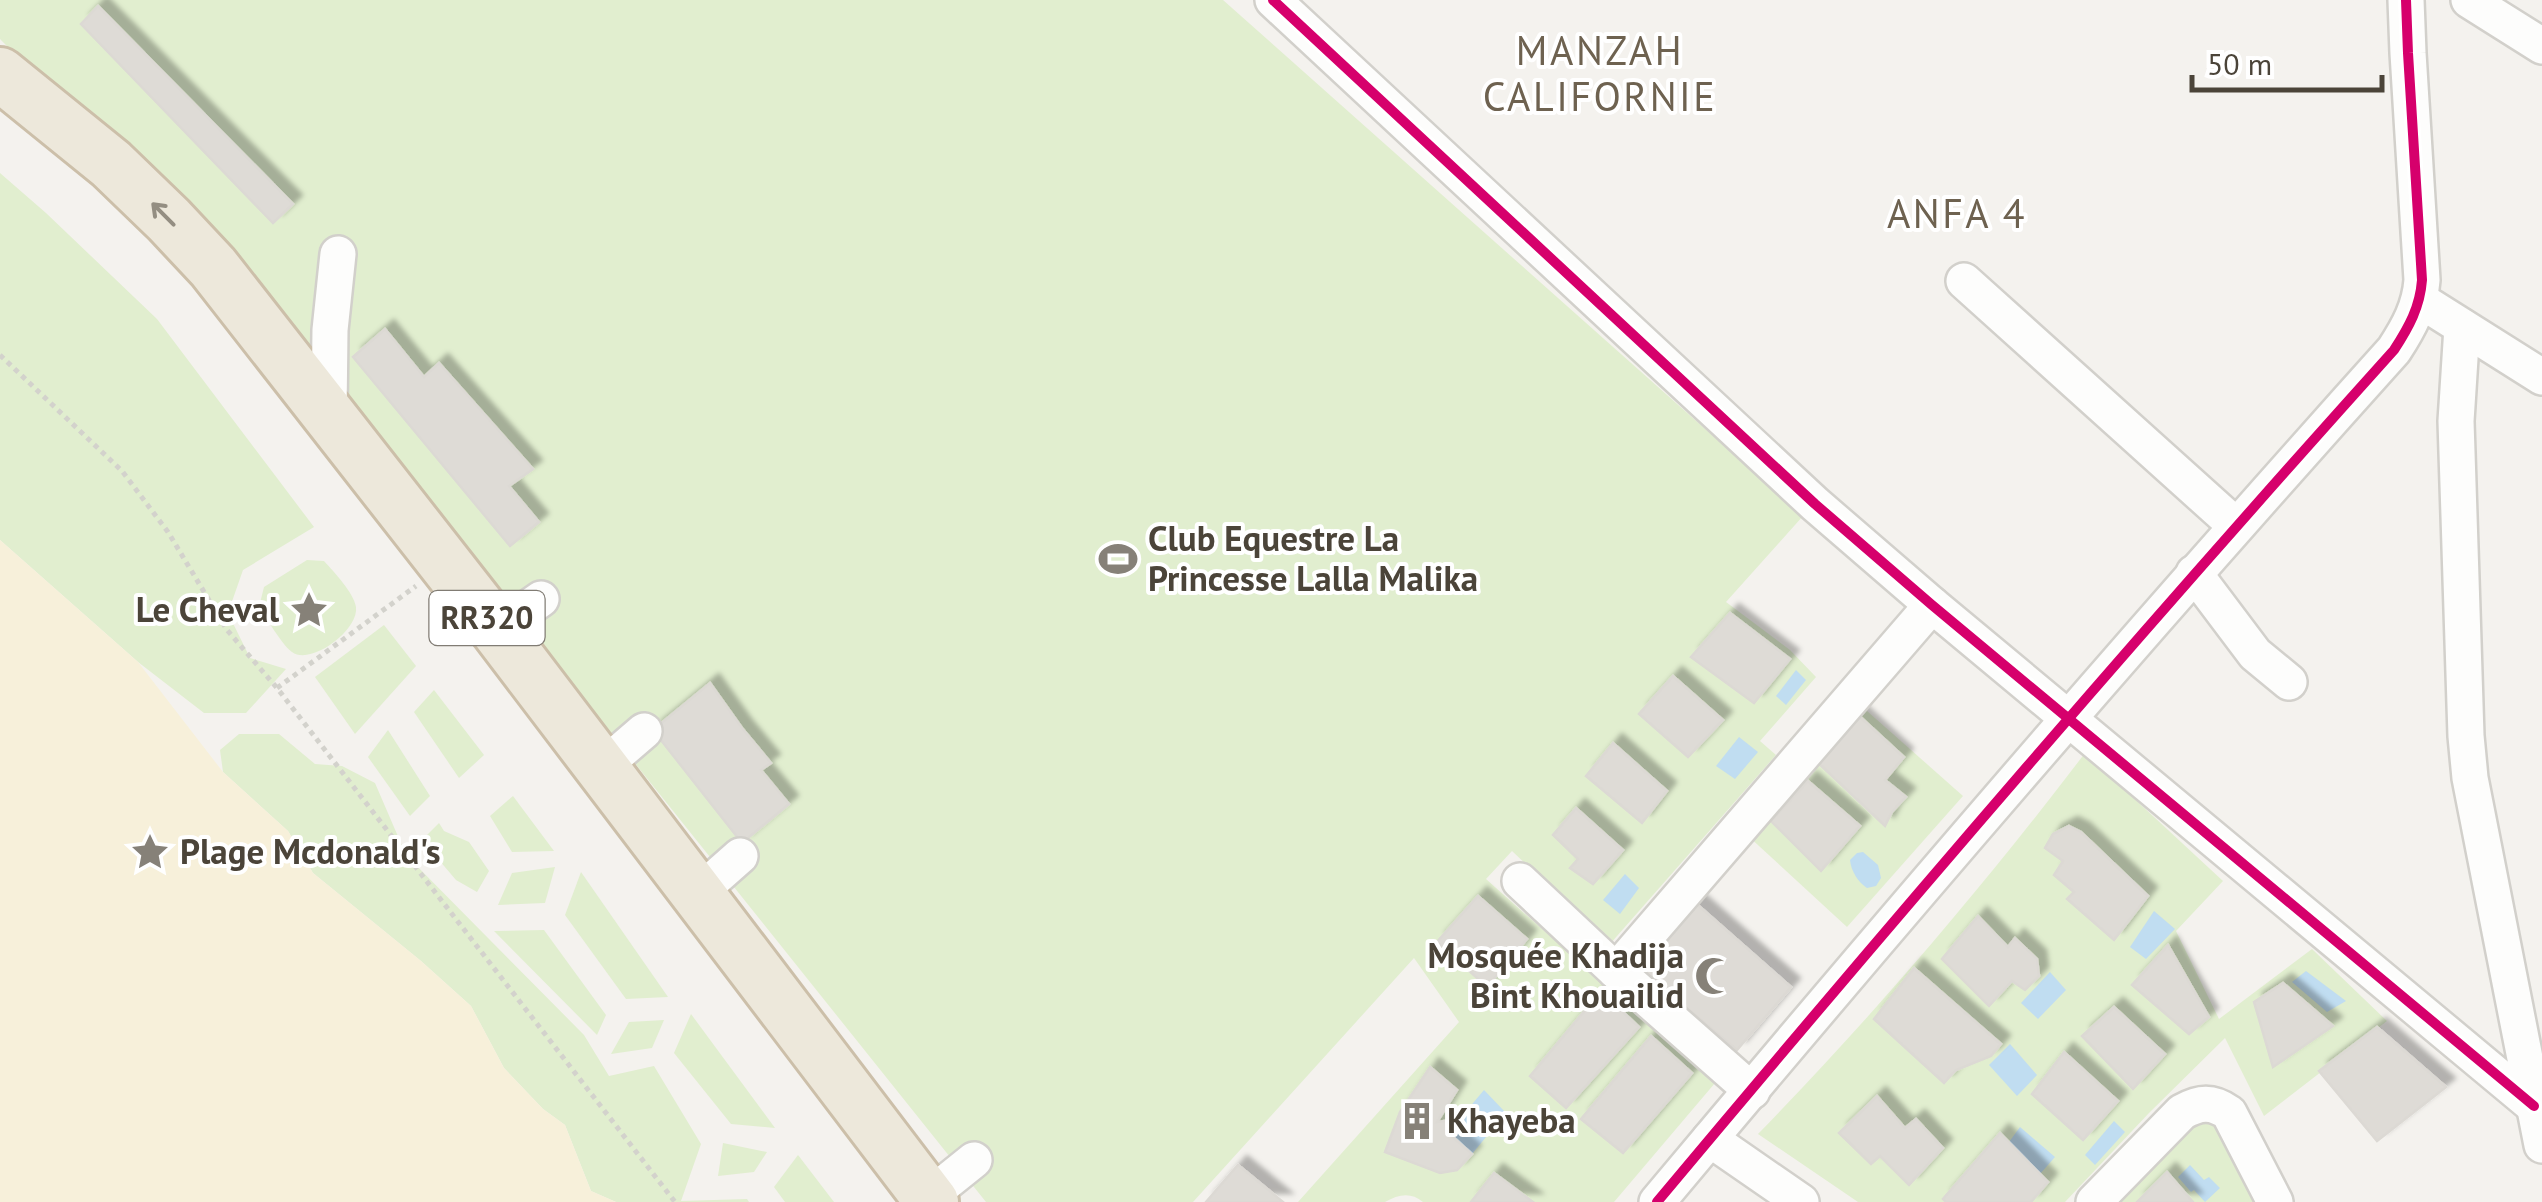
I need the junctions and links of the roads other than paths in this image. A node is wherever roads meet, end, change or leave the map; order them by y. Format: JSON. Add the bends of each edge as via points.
{"nodes":[{"id":1,"x":1272,"y":0,"type":"edge"},
{"id":2,"x":2406,"y":0,"type":"edge"},
{"id":3,"x":2469,"y":0,"type":"edge"},
{"id":4,"x":2542,"y":46,"type":"edge"},
{"id":5,"x":0,"y":74,"type":"edge"},
{"id":6,"x":0,"y":120,"type":"edge"},
{"id":7,"x":338,"y":254,"type":"dead end"},
{"id":8,"x":1964,"y":282,"type":"dead end"},
{"id":9,"x":2420,"y":300,"type":"junction"},
{"id":10,"x":2462,"y":327,"type":"junction"},
{"id":11,"x":2542,"y":377,"type":"edge"},
{"id":12,"x":303,"y":397,"type":"junction"},
{"id":13,"x":2236,"y":525,"type":"junction"},
{"id":14,"x":2194,"y":572,"type":"junction"},
{"id":15,"x":541,"y":599,"type":"dead end"},
{"id":16,"x":1932,"y":605,"type":"junction"},
{"id":17,"x":497,"y":630,"type":"junction"},
{"id":18,"x":2289,"y":682,"type":"dead end"},
{"id":19,"x":2069,"y":717,"type":"junction"},
{"id":20,"x":644,"y":731,"type":"dead end"},
{"id":21,"x":600,"y":768,"type":"junction"},
{"id":22,"x":740,"y":856,"type":"dead end"},
{"id":23,"x":1520,"y":881,"type":"dead end"},
{"id":24,"x":696,"y":894,"type":"junction"},
{"id":25,"x":1616,"y":971,"type":"junction"},
{"id":26,"x":1752,"y":1091,"type":"junction"},
{"id":27,"x":2535,"y":1092,"type":"edge"},
{"id":28,"x":1710,"y":1140,"type":"junction"},
{"id":29,"x":2542,"y":1145,"type":"edge"},
{"id":30,"x":974,"y":1160,"type":"dead end"},
{"id":31,"x":917,"y":1200,"type":"edge"},
{"id":32,"x":1657,"y":1202,"type":"edge"},
{"id":33,"x":1800,"y":1202,"type":"edge"},
{"id":34,"x":2094,"y":1202,"type":"edge"},
{"id":35,"x":2275,"y":1202,"type":"edge"}],
"edges":[{"from":1,"to":16,"type":"street","via":[[1806,497]]},
{"from":2,"to":9,"type":"street"},
{"from":3,"to":4,"type":"street"},
{"from":12,"to":5,"type":"highway","number":"RR320","one_way":true,"via":[[212,268],[169,220],[112,164]]},
{"from":6,"to":12,"type":"highway","number":"RR320","via":[[108,207]]},
{"from":7,"to":12,"type":"street","via":[[330,330]]},
{"from":8,"to":13,"type":"street"},
{"from":9,"to":10,"type":"street"},
{"from":9,"to":13,"type":"street","via":[[2394,350]]},
{"from":10,"to":11,"type":"street"},
{"from":10,"to":27,"type":"street","via":[[2456,421],[2466,736]]},
{"from":12,"to":17,"type":"highway","number":"RR320"},
{"from":12,"to":31,"type":"highway","number":"RR320","via":[[420,584]]},
{"from":13,"to":14,"type":"street"},
{"from":14,"to":18,"type":"street","via":[[2255,654]]},
{"from":14,"to":19,"type":"street"},
{"from":15,"to":17,"type":"street"},
{"from":16,"to":19,"type":"street"},
{"from":16,"to":25,"type":"street"},
{"from":17,"to":21,"type":"highway","number":"RR320"},
{"from":19,"to":26,"type":"street"},
{"from":19,"to":27,"type":"street"},
{"from":20,"to":21,"type":"street"},
{"from":21,"to":24,"type":"highway","number":"RR320"},
{"from":22,"to":24,"type":"street"},
{"from":23,"to":25,"type":"street"},
{"from":24,"to":31,"type":"highway","number":"RR320"},
{"from":25,"to":26,"type":"street"},
{"from":26,"to":28,"type":"street"},
{"from":27,"to":29,"type":"street"},
{"from":28,"to":32,"type":"street"},
{"from":28,"to":33,"type":"street"},
{"from":30,"to":31,"type":"street"},
{"from":34,"to":35,"type":"street","via":[[2182,1112],[2207,1103],[2229,1113]]}]}
